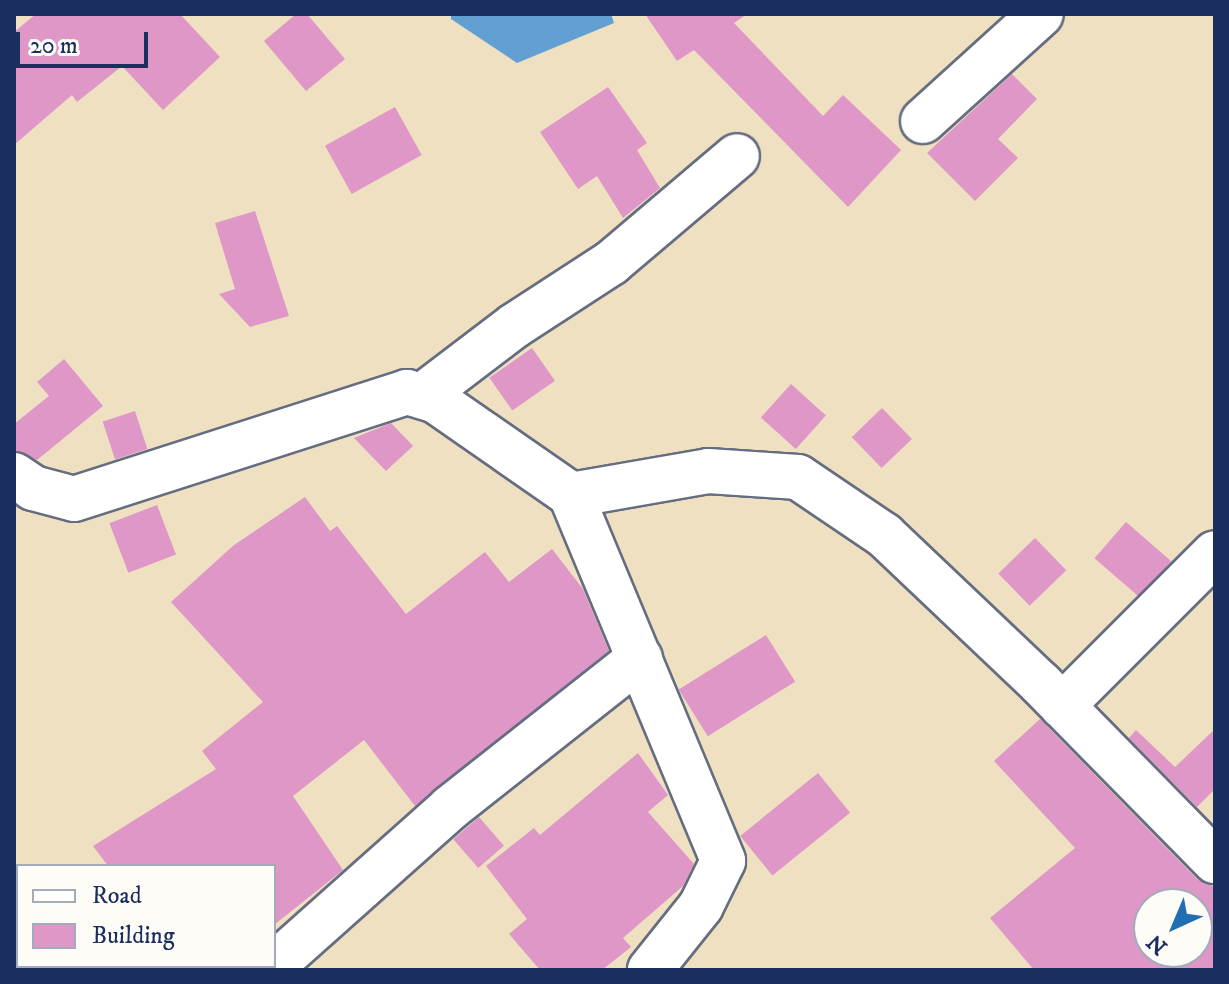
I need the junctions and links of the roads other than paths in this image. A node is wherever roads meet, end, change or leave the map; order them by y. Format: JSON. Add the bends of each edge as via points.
{"nodes":[{"id":1,"x":1041,"y":14,"type":"edge"},
{"id":2,"x":923,"y":121,"type":"dead end"},
{"id":3,"x":737,"y":156,"type":"dead end"},
{"id":4,"x":422,"y":396,"type":"junction"},
{"id":5,"x":14,"y":475,"type":"edge"},
{"id":6,"x":571,"y":495,"type":"junction"},
{"id":7,"x":1215,"y":553,"type":"edge"},
{"id":8,"x":640,"y":658,"type":"junction"},
{"id":9,"x":1062,"y":706,"type":"junction"},
{"id":10,"x":1215,"y":861,"type":"edge"},
{"id":11,"x":276,"y":963,"type":"edge"},
{"id":12,"x":650,"y":970,"type":"edge"}],
"edges":[{"from":1,"to":2,"type":"street"},
{"from":3,"to":4,"type":"street","via":[[611,263],[514,326]]},
{"from":4,"to":5,"type":"street","via":[[407,392],[74,499],[33,488]]},
{"from":4,"to":6,"type":"street"},
{"from":6,"to":8,"type":"street"},
{"from":6,"to":9,"type":"street","via":[[708,471],[798,477],[884,535]]},
{"from":7,"to":9,"type":"street"},
{"from":8,"to":11,"type":"street","via":[[450,808]]},
{"from":8,"to":12,"type":"street","via":[[723,861],[701,906]]},
{"from":9,"to":10,"type":"street"}]}
